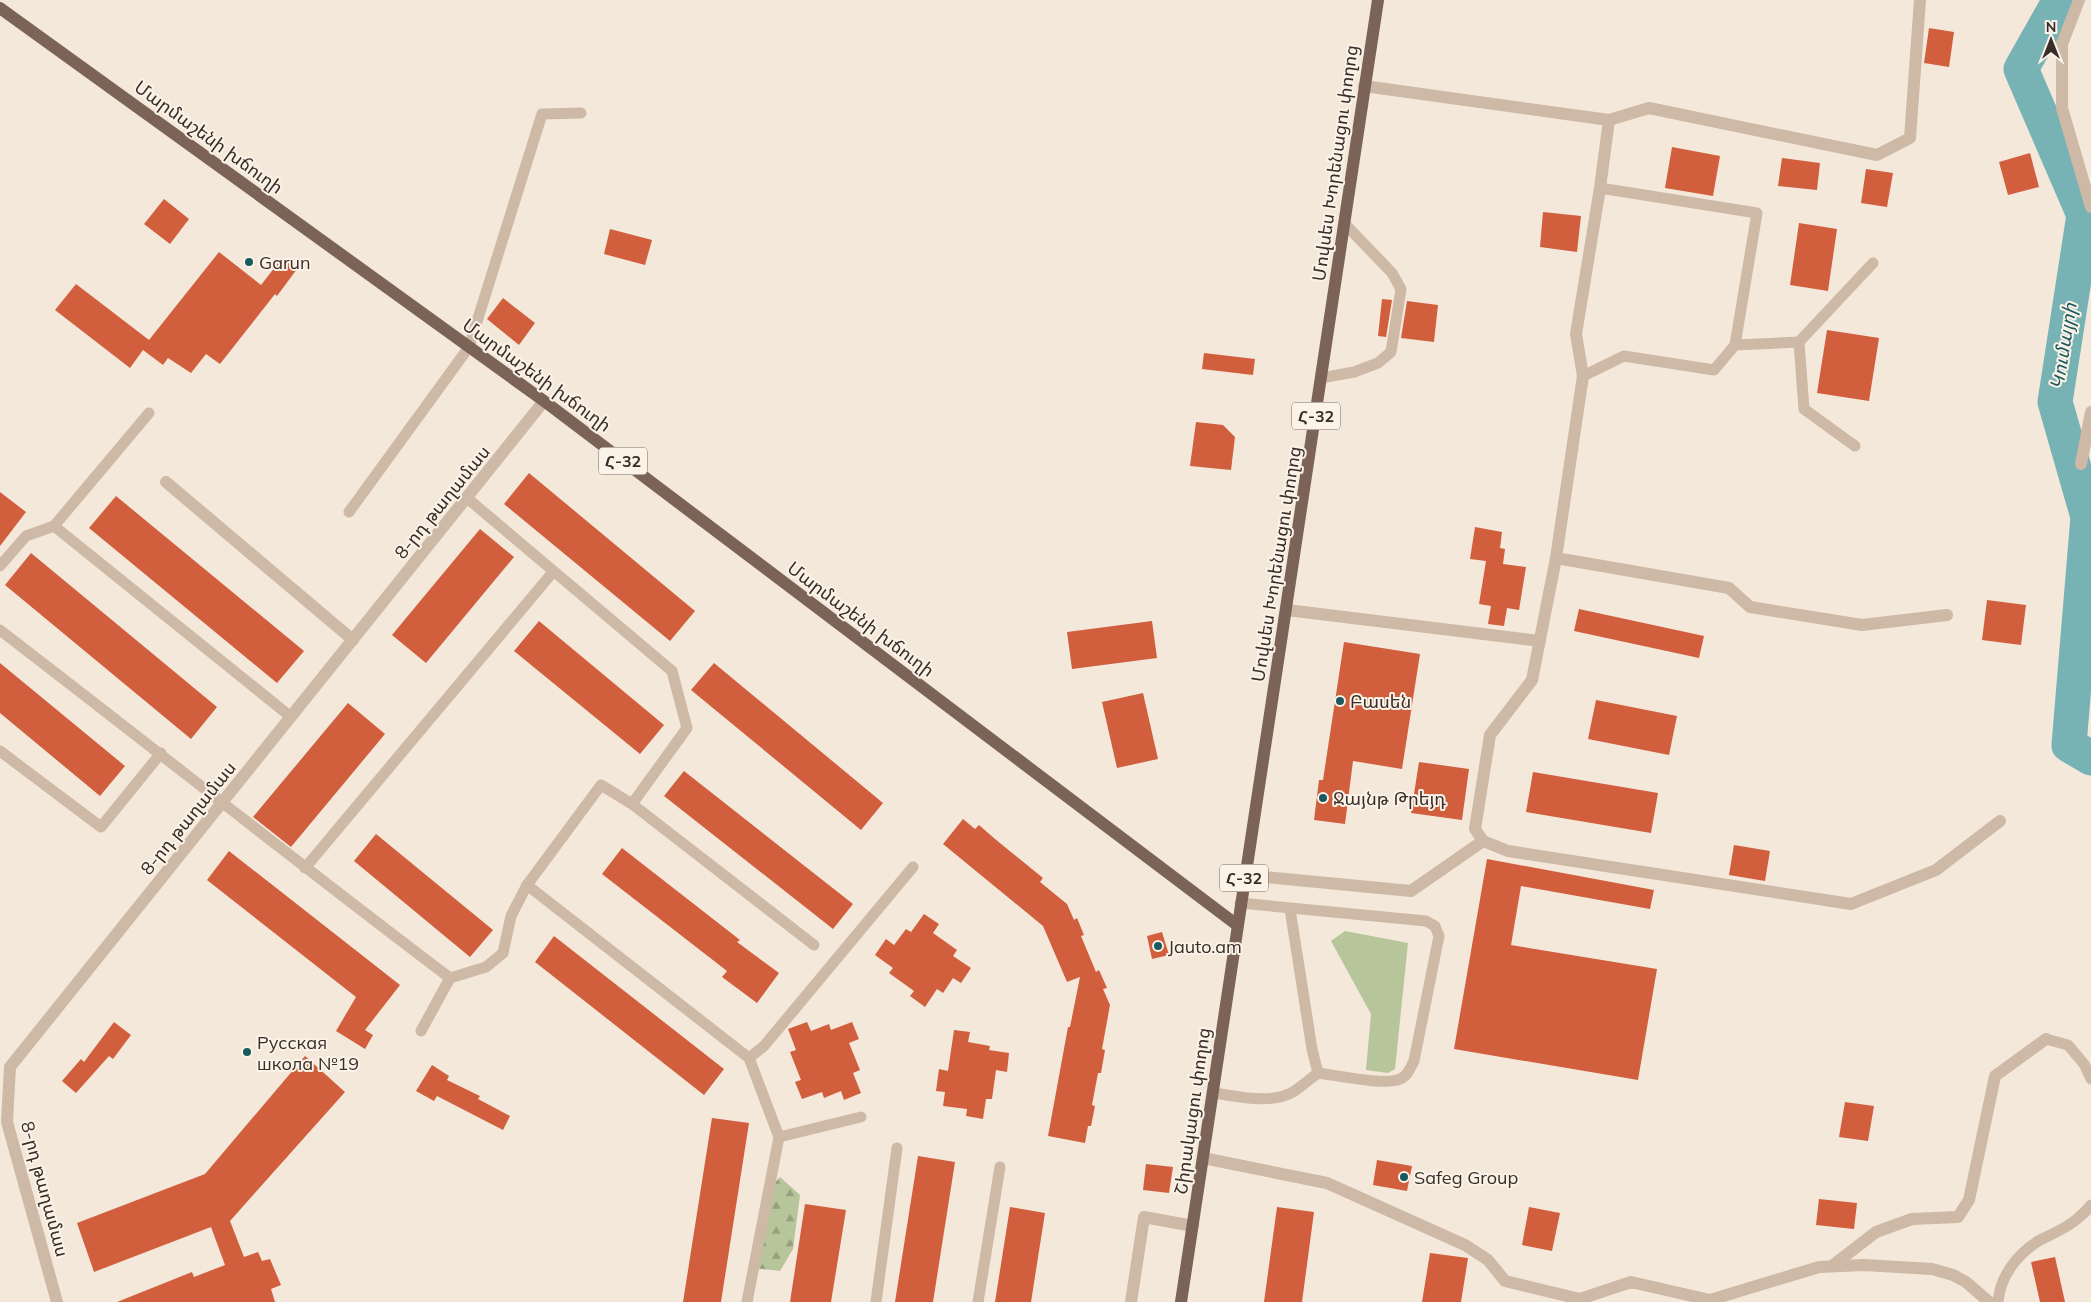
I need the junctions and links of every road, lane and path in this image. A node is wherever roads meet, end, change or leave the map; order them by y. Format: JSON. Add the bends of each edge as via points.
{"nodes":[{"id":1,"x":1378,"y":0,"type":"edge"},
{"id":2,"x":1920,"y":0,"type":"edge"},
{"id":3,"x":2079,"y":0,"type":"edge"},
{"id":4,"x":0,"y":8,"type":"edge"},
{"id":5,"x":1364,"y":86,"type":"junction"},
{"id":6,"x":581,"y":113,"type":"dead end"},
{"id":7,"x":1609,"y":120,"type":"junction"},
{"id":8,"x":1600,"y":188,"type":"junction"},
{"id":9,"x":2091,"y":207,"type":"edge"},
{"id":10,"x":1344,"y":223,"type":"junction"},
{"id":11,"x":1873,"y":263,"type":"dead end"},
{"id":12,"x":1799,"y":342,"type":"junction"},
{"id":13,"x":1735,"y":345,"type":"junction"},
{"id":14,"x":469,"y":347,"type":"junction"},
{"id":15,"x":1583,"y":376,"type":"junction"},
{"id":16,"x":1321,"y":378,"type":"junction"},
{"id":17,"x":544,"y":402,"type":"junction"},
{"id":18,"x":2091,"y":412,"type":"edge"},
{"id":19,"x":149,"y":413,"type":"dead end"},
{"id":20,"x":1855,"y":446,"type":"dead end"},
{"id":21,"x":2080,"y":464,"type":"dead end"},
{"id":22,"x":166,"y":482,"type":"dead end"},
{"id":23,"x":467,"y":498,"type":"junction"},
{"id":24,"x":349,"y":512,"type":"dead end"},
{"id":25,"x":54,"y":526,"type":"junction"},
{"id":26,"x":1556,"y":558,"type":"junction"},
{"id":27,"x":0,"y":566,"type":"edge"},
{"id":28,"x":554,"y":572,"type":"junction"},
{"id":29,"x":1287,"y":610,"type":"junction"},
{"id":30,"x":1947,"y":615,"type":"dead end"},
{"id":31,"x":0,"y":630,"type":"edge"},
{"id":32,"x":353,"y":640,"type":"junction"},
{"id":33,"x":1540,"y":641,"type":"junction"},
{"id":34,"x":291,"y":717,"type":"junction"},
{"id":35,"x":0,"y":751,"type":"edge"},
{"id":36,"x":161,"y":754,"type":"junction"},
{"id":37,"x":223,"y":802,"type":"junction"},
{"id":38,"x":632,"y":804,"type":"junction"},
{"id":39,"x":2000,"y":821,"type":"dead end"},
{"id":40,"x":1483,"y":841,"type":"junction"},
{"id":41,"x":913,"y":867,"type":"dead end"},
{"id":42,"x":305,"y":868,"type":"junction"},
{"id":43,"x":1244,"y":875,"type":"junction"},
{"id":44,"x":527,"y":885,"type":"junction"},
{"id":45,"x":1240,"y":903,"type":"junction"},
{"id":46,"x":1290,"y":909,"type":"junction"},
{"id":47,"x":1237,"y":925,"type":"junction"},
{"id":48,"x":814,"y":945,"type":"dead end"},
{"id":49,"x":450,"y":978,"type":"junction"},
{"id":50,"x":421,"y":1031,"type":"dead end"},
{"id":51,"x":2046,"y":1039,"type":"joint"},
{"id":52,"x":749,"y":1058,"type":"junction"},
{"id":53,"x":1318,"y":1072,"type":"junction"},
{"id":54,"x":2091,"y":1079,"type":"edge"},
{"id":55,"x":1213,"y":1093,"type":"junction"},
{"id":56,"x":861,"y":1117,"type":"dead end"},
{"id":57,"x":779,"y":1137,"type":"junction"},
{"id":58,"x":897,"y":1148,"type":"dead end"},
{"id":59,"x":1203,"y":1158,"type":"junction"},
{"id":60,"x":1000,"y":1167,"type":"dead end"},
{"id":61,"x":2091,"y":1205,"type":"edge"},
{"id":62,"x":1193,"y":1226,"type":"junction"},
{"id":63,"x":1832,"y":1266,"type":"junction"},
{"id":64,"x":1580,"y":1300,"type":"edge"},
{"id":65,"x":57,"y":1302,"type":"edge"},
{"id":66,"x":747,"y":1302,"type":"edge"},
{"id":67,"x":876,"y":1302,"type":"edge"},
{"id":68,"x":978,"y":1302,"type":"edge"},
{"id":69,"x":1131,"y":1302,"type":"edge"},
{"id":70,"x":1180,"y":1302,"type":"edge"},
{"id":71,"x":1990,"y":1302,"type":"edge"},
{"id":72,"x":1998,"y":1302,"type":"edge"}],
"edges":[{"from":1,"to":5,"type":"main road","name":"Մովսես Խորենացու փողոց","number":"Հ-32"},
{"from":2,"to":7,"type":"street","via":[[1910,138],[1877,155],[1649,108]]},
{"from":3,"to":9,"type":"street","via":[[2062,44],[2062,108]]},
{"from":4,"to":14,"type":"main road","name":"Մարմաշենի խճուղի","number":"Հ-32"},
{"from":5,"to":7,"type":"street"},
{"from":5,"to":10,"type":"main road","name":"Մովսես Խորենացու փողոց","number":"Հ-32"},
{"from":6,"to":14,"type":"lane","via":[[542,114]]},
{"from":7,"to":8,"type":"street"},
{"from":8,"to":13,"type":"lane","via":[[1757,214]]},
{"from":8,"to":15,"type":"street","via":[[1576,334]]},
{"from":10,"to":16,"type":"main road","name":"Մովսես Խորենացու փողոց","number":"Հ-32"},
{"from":10,"to":16,"type":"lane","via":[[1392,273],[1401,289],[1391,352],[1378,363],[1354,372]]},
{"from":11,"to":12,"type":"lane"},
{"from":12,"to":13,"type":"lane"},
{"from":12,"to":20,"type":"lane","via":[[1804,410]]},
{"from":13,"to":15,"type":"lane","via":[[1714,370],[1624,356]]},
{"from":14,"to":17,"type":"main road","name":"Մարմաշենի խճուղի","number":"Հ-32"},
{"from":14,"to":24,"type":"lane"},
{"from":15,"to":26,"type":"street"},
{"from":16,"to":29,"type":"main road","name":"Մովսես Խորենացու փողոց","number":"Հ-32"},
{"from":17,"to":23,"type":"street","name":"8-րդ թաղամաս"},
{"from":17,"to":47,"type":"main road","name":"Մարմաշենի խճուղի","number":"Հ-32"},
{"from":18,"to":21,"type":"street"},
{"from":19,"to":25,"type":"lane"},
{"from":22,"to":32,"type":"street"},
{"from":23,"to":28,"type":"lane"},
{"from":23,"to":32,"type":"street","name":"8-րդ թաղամաս"},
{"from":25,"to":27,"type":"lane","via":[[26,536]]},
{"from":25,"to":34,"type":"lane"},
{"from":26,"to":30,"type":"street","via":[[1729,588],[1750,607],[1862,625]]},
{"from":26,"to":33,"type":"street"},
{"from":28,"to":38,"type":"lane","via":[[672,671],[687,728]]},
{"from":28,"to":42,"type":"lane"},
{"from":29,"to":33,"type":"street"},
{"from":29,"to":43,"type":"main road","name":"Մովսես Խորենացու փողոց","number":"Հ-32"},
{"from":31,"to":36,"type":"lane"},
{"from":32,"to":34,"type":"street","name":"8-րդ թաղամաս"},
{"from":33,"to":40,"type":"street","via":[[1532,680],[1490,735],[1474,829]]},
{"from":34,"to":37,"type":"street","name":"8-րդ թաղամաս"},
{"from":35,"to":36,"type":"lane","via":[[101,827]]},
{"from":36,"to":37,"type":"lane"},
{"from":37,"to":42,"type":"lane"},
{"from":37,"to":65,"type":"street","name":"8-րդ թաղամաս","via":[[10,1067],[8,1122]]},
{"from":38,"to":44,"type":"lane","via":[[601,785]]},
{"from":38,"to":48,"type":"lane"},
{"from":39,"to":40,"type":"street","via":[[1936,870],[1851,904],[1508,851]]},
{"from":40,"to":43,"type":"street","via":[[1411,891]]},
{"from":41,"to":52,"type":"lane","via":[[764,1046]]},
{"from":42,"to":49,"type":"lane"},
{"from":43,"to":45,"type":"main road","name":"Մովսես Խորենացու փողոց","number":"Հ-32"},
{"from":44,"to":49,"type":"lane","via":[[511,916],[503,953],[486,967]]},
{"from":44,"to":52,"type":"lane"},
{"from":45,"to":46,"type":"lane"},
{"from":45,"to":47,"type":"main road","name":"Մովսես Խորենացու փողոց","number":"Հ-32"},
{"from":46,"to":53,"type":"lane"},
{"from":46,"to":53,"type":"lane","via":[[1426,921],[1435,926],[1439,936],[1414,1061],[1408,1073],[1387,1082]]},
{"from":47,"to":55,"type":"main road","name":"Շիրակացու փողոց"},
{"from":49,"to":50,"type":"lane"},
{"from":51,"to":54,"type":"lane","via":[[2068,1045],[2084,1064]]},
{"from":51,"to":63,"type":"street","via":[[1994,1076],[1969,1200],[1958,1217],[1912,1219],[1876,1232]]},
{"from":52,"to":57,"type":"lane"},
{"from":53,"to":55,"type":"lane","via":[[1292,1092],[1275,1098]]},
{"from":55,"to":59,"type":"main road","name":"Շիրակացու փողոց"},
{"from":56,"to":57,"type":"lane"},
{"from":57,"to":66,"type":"lane"},
{"from":58,"to":67,"type":"lane"},
{"from":59,"to":62,"type":"main road","name":"Շիրակացու փողոց"},
{"from":59,"to":64,"type":"street","via":[[1327,1184],[1465,1245],[1488,1260],[1505,1281]]},
{"from":60,"to":68,"type":"lane"},
{"from":61,"to":72,"type":"lane","via":[[2077,1220],[2023,1253],[2010,1267]]},
{"from":62,"to":69,"type":"street","via":[[1144,1217]]},
{"from":62,"to":70,"type":"main road","name":"Շիրակացու փողոց"},
{"from":63,"to":64,"type":"street","via":[[1819,1267],[1710,1300],[1631,1282]]},
{"from":63,"to":71,"type":"street","via":[[1932,1269],[1959,1278]]}]}
